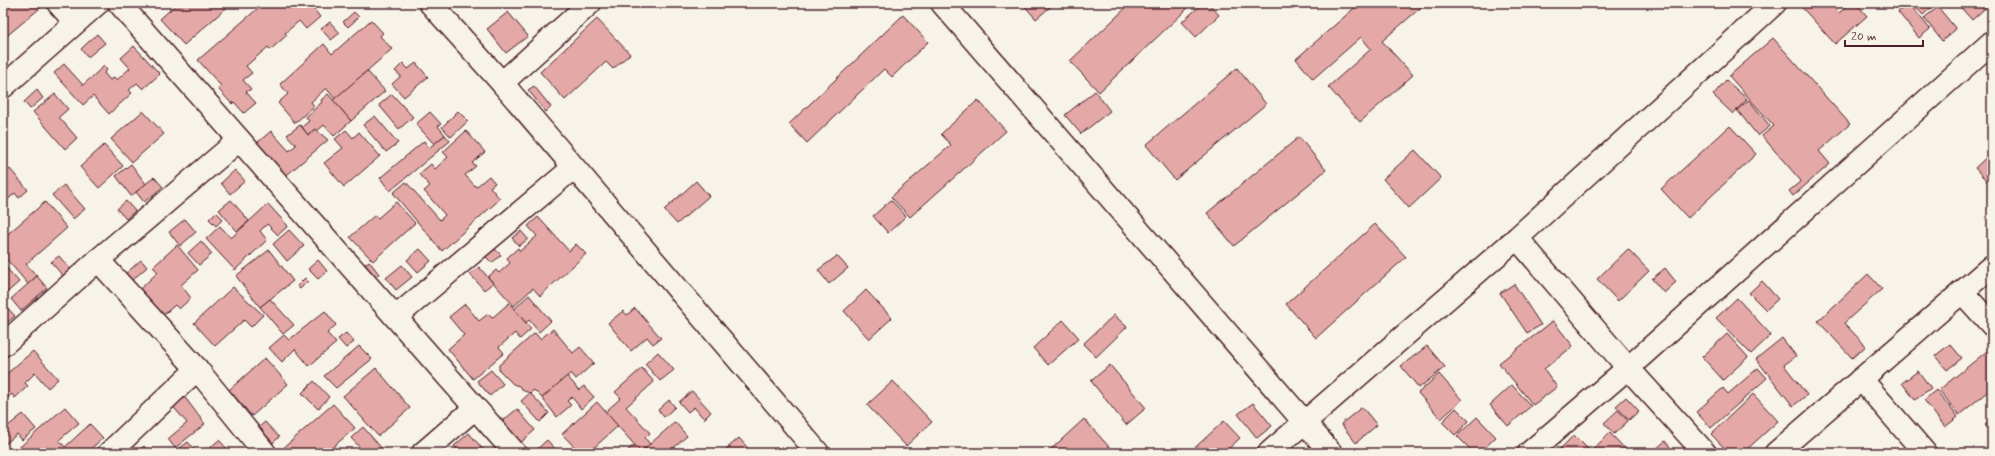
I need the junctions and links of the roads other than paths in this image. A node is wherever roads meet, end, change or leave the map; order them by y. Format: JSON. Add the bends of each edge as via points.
{"nodes":[{"id":1,"x":58,"y":3,"type":"edge"},
{"id":2,"x":98,"y":3,"type":"edge"},
{"id":3,"x":119,"y":3,"type":"edge"},
{"id":4,"x":430,"y":3,"type":"edge"},
{"id":5,"x":590,"y":3,"type":"edge"},
{"id":6,"x":942,"y":3,"type":"edge"},
{"id":7,"x":1775,"y":3,"type":"edge"},
{"id":8,"x":75,"y":22,"type":"junction"},
{"id":9,"x":1992,"y":42,"type":"edge"},
{"id":10,"x":502,"y":84,"type":"junction"},
{"id":11,"x":3,"y":87,"type":"edge"},
{"id":12,"x":239,"y":140,"type":"junction"},
{"id":13,"x":573,"y":168,"type":"junction"},
{"id":14,"x":1517,"y":238,"type":"junction"},
{"id":15,"x":98,"y":260,"type":"junction"},
{"id":16,"x":1992,"y":266,"type":"edge"},
{"id":17,"x":1962,"y":292,"type":"junction"},
{"id":18,"x":396,"y":317,"type":"junction"},
{"id":19,"x":1992,"y":325,"type":"edge"},
{"id":20,"x":3,"y":345,"type":"edge"},
{"id":21,"x":1628,"y":368,"type":"junction"},
{"id":22,"x":197,"y":369,"type":"junction"},
{"id":23,"x":1861,"y":379,"type":"junction"},
{"id":24,"x":475,"y":408,"type":"junction"},
{"id":25,"x":1304,"y":422,"type":"junction"},
{"id":26,"x":108,"y":453,"type":"edge"},
{"id":27,"x":265,"y":453,"type":"edge"},
{"id":28,"x":423,"y":453,"type":"edge"},
{"id":29,"x":515,"y":453,"type":"edge"},
{"id":30,"x":818,"y":453,"type":"edge"},
{"id":31,"x":1269,"y":453,"type":"edge"},
{"id":32,"x":1331,"y":453,"type":"edge"},
{"id":33,"x":1529,"y":453,"type":"edge"},
{"id":34,"x":1705,"y":453,"type":"edge"},
{"id":35,"x":1776,"y":453,"type":"edge"},
{"id":36,"x":1925,"y":453,"type":"edge"}],
"edges":[{"from":1,"to":8,"type":"street"},
{"from":2,"to":8,"type":"street"},
{"from":3,"to":12,"type":"street"},
{"from":4,"to":10,"type":"street"},
{"from":5,"to":10,"type":"street"},
{"from":6,"to":25,"type":"street"},
{"from":7,"to":14,"type":"street"},
{"from":8,"to":11,"type":"street"},
{"from":9,"to":21,"type":"street"},
{"from":10,"to":13,"type":"street"},
{"from":12,"to":15,"type":"street"},
{"from":12,"to":18,"type":"street"},
{"from":13,"to":18,"type":"street"},
{"from":13,"to":30,"type":"street"},
{"from":14,"to":21,"type":"street"},
{"from":14,"to":25,"type":"street"},
{"from":15,"to":20,"type":"street"},
{"from":15,"to":22,"type":"street"},
{"from":16,"to":17,"type":"street"},
{"from":17,"to":19,"type":"street"},
{"from":17,"to":23,"type":"street"},
{"from":18,"to":24,"type":"street"},
{"from":21,"to":33,"type":"street"},
{"from":21,"to":34,"type":"street"},
{"from":22,"to":26,"type":"street"},
{"from":22,"to":27,"type":"street"},
{"from":23,"to":35,"type":"street"},
{"from":23,"to":36,"type":"street"},
{"from":24,"to":28,"type":"street"},
{"from":24,"to":29,"type":"street"},
{"from":25,"to":31,"type":"street"},
{"from":25,"to":32,"type":"street"}]}
